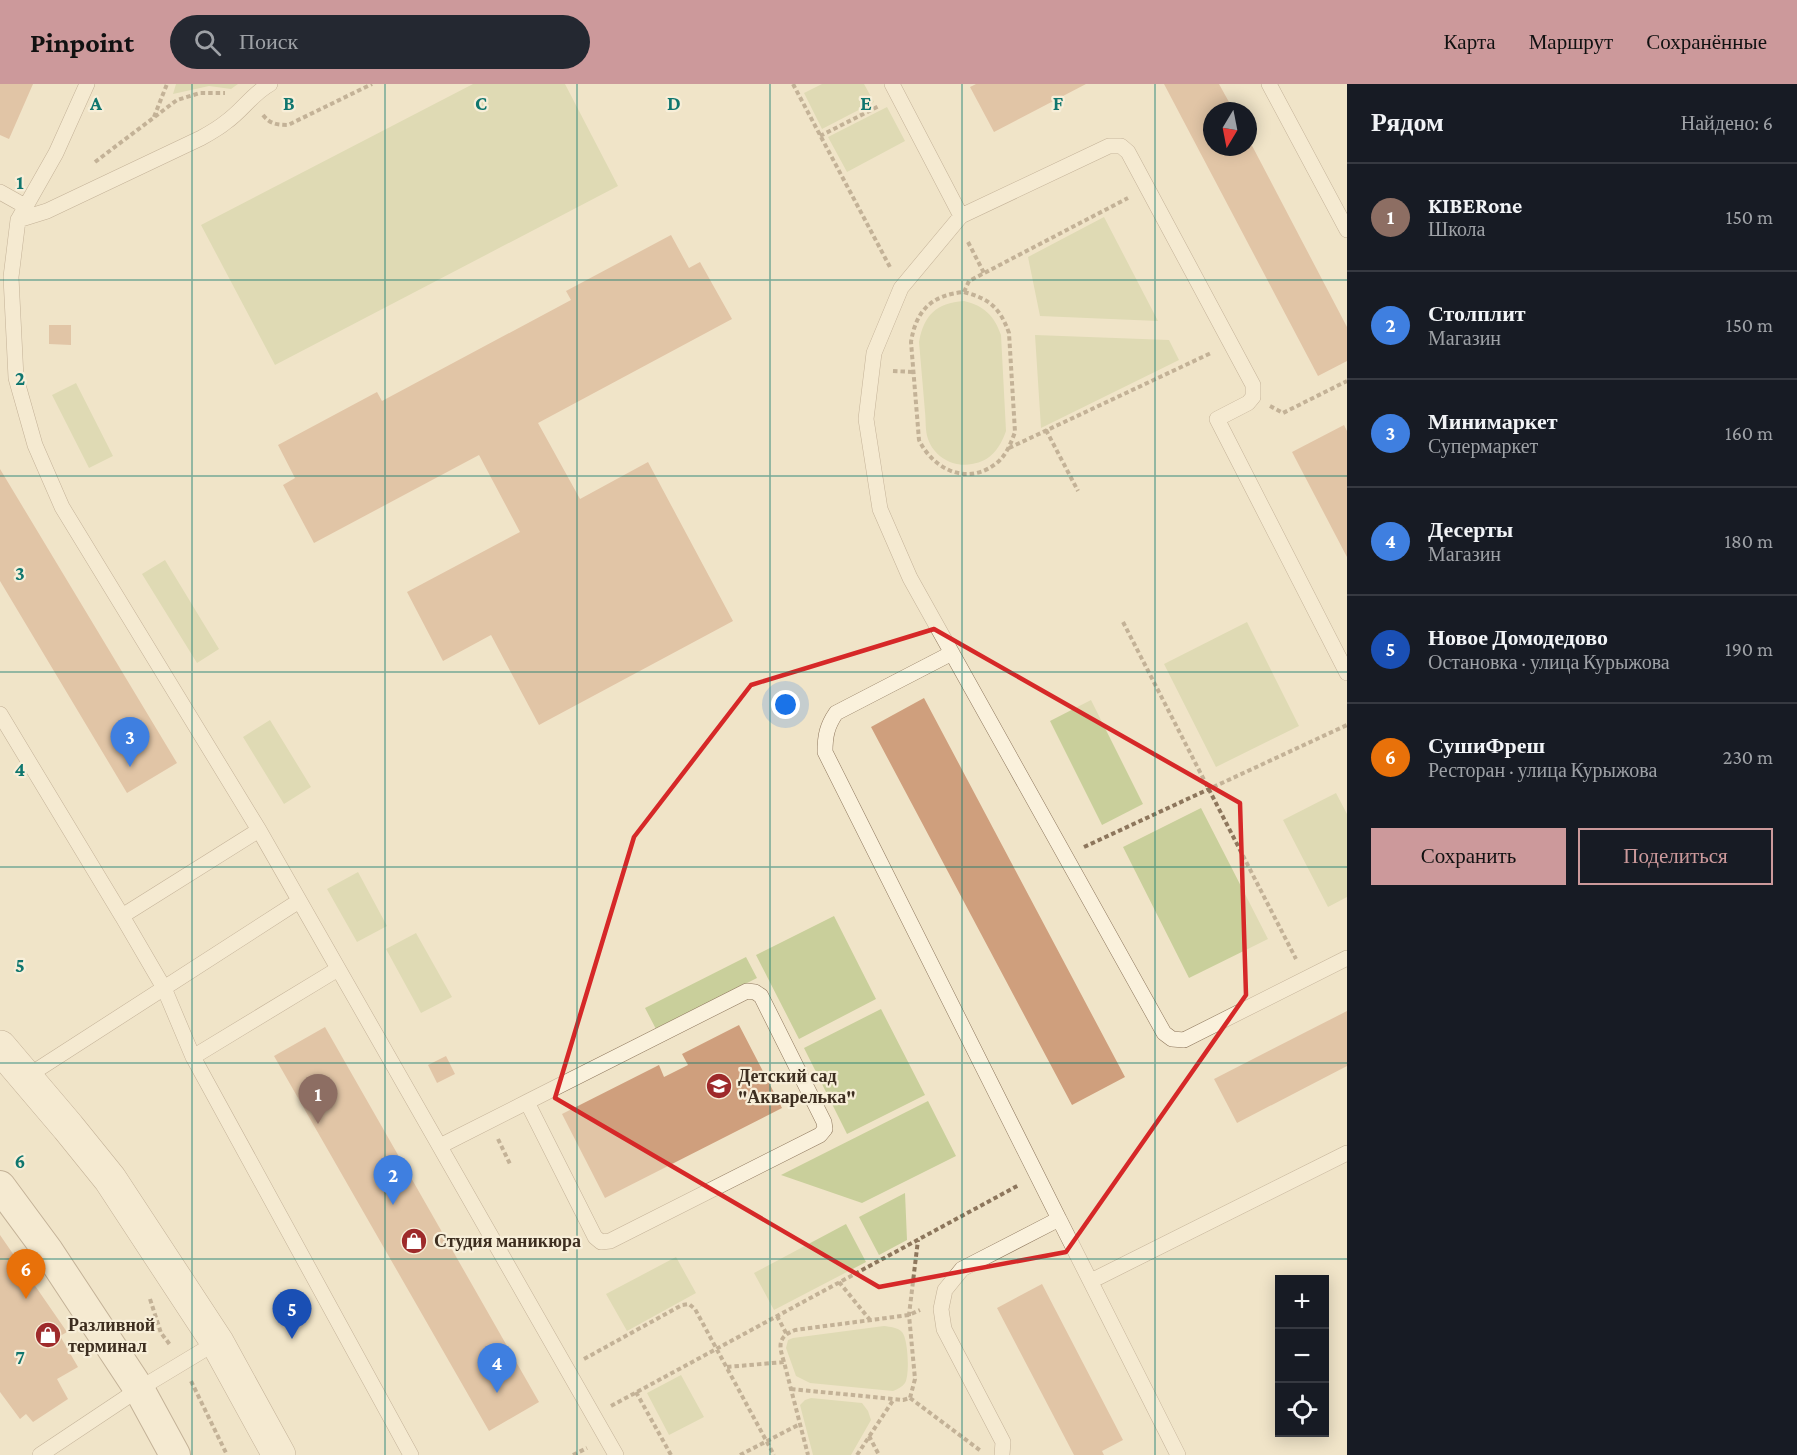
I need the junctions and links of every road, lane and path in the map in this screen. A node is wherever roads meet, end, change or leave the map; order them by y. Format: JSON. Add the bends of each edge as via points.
{"nodes":[{"id":1,"x":87,"y":84,"type":"edge"},
{"id":2,"x":166,"y":84,"type":"edge"},
{"id":3,"x":270,"y":84,"type":"edge"},
{"id":4,"x":372,"y":84,"type":"edge"},
{"id":5,"x":793,"y":84,"type":"edge"},
{"id":6,"x":1269,"y":84,"type":"edge"},
{"id":7,"x":895,"y":90,"type":"edge"},
{"id":8,"x":251,"y":100,"type":"junction"},
{"id":9,"x":154,"y":118,"type":"junction"},
{"id":10,"x":820,"y":135,"type":"junction"},
{"id":11,"x":91,"y":165,"type":"dead end"},
{"id":12,"x":1147,"y":188,"type":"junction"},
{"id":13,"x":0,"y":192,"type":"edge"},
{"id":14,"x":26,"y":206,"type":"junction"},
{"id":15,"x":1342,"y":209,"type":"edge"},
{"id":16,"x":959,"y":218,"type":"junction"},
{"id":17,"x":18,"y":220,"type":"junction"},
{"id":18,"x":1347,"y":230,"type":"edge"},
{"id":19,"x":984,"y":273,"type":"junction"},
{"id":20,"x":901,"y":288,"type":"junction"},
{"id":21,"x":964,"y":292,"type":"junction"},
{"id":22,"x":6,"y":333,"type":"edge"},
{"id":23,"x":1231,"y":344,"type":"junction"},
{"id":24,"x":1347,"y":381,"type":"edge"},
{"id":25,"x":1253,"y":397,"type":"junction"},
{"id":26,"x":1046,"y":430,"type":"junction"},
{"id":27,"x":1009,"y":447,"type":"junction"},
{"id":28,"x":1078,"y":491,"type":"dead end"},
{"id":29,"x":1123,"y":622,"type":"dead end"},
{"id":30,"x":952,"y":653,"type":"junction"},
{"id":31,"x":1347,"y":673,"type":"edge"},
{"id":32,"x":0,"y":714,"type":"edge"},
{"id":33,"x":1347,"y":725,"type":"edge"},
{"id":34,"x":1208,"y":789,"type":"junction"},
{"id":35,"x":259,"y":830,"type":"junction"},
{"id":36,"x":1065,"y":855,"type":"junction"},
{"id":37,"x":299,"y":901,"type":"junction"},
{"id":38,"x":122,"y":916,"type":"junction"},
{"id":39,"x":1347,"y":958,"type":"edge"},
{"id":40,"x":338,"y":969,"type":"junction"},
{"id":41,"x":1306,"y":978,"type":"junction"},
{"id":42,"x":164,"y":988,"type":"junction"},
{"id":43,"x":0,"y":1047,"type":"edge"},
{"id":44,"x":193,"y":1057,"type":"junction"},
{"id":45,"x":26,"y":1077,"type":"junction"},
{"id":46,"x":527,"y":1102,"type":"junction"},
{"id":47,"x":489,"y":1121,"type":"junction"},
{"id":48,"x":440,"y":1146,"type":"junction"},
{"id":49,"x":1347,"y":1153,"type":"edge"},
{"id":50,"x":512,"y":1166,"type":"dead end"},
{"id":51,"x":1038,"y":1175,"type":"junction"},
{"id":52,"x":0,"y":1186,"type":"edge"},
{"id":53,"x":1059,"y":1219,"type":"junction"},
{"id":54,"x":918,"y":1240,"type":"junction"},
{"id":55,"x":1091,"y":1281,"type":"junction"},
{"id":56,"x":839,"y":1282,"type":"junction"},
{"id":57,"x":148,"y":1294,"type":"dead end"},
{"id":58,"x":943,"y":1300,"type":"junction"},
{"id":59,"x":909,"y":1315,"type":"junction"},
{"id":60,"x":777,"y":1316,"type":"junction"},
{"id":61,"x":870,"y":1320,"type":"junction"},
{"id":62,"x":786,"y":1333,"type":"junction"},
{"id":63,"x":217,"y":1342,"type":"junction"},
{"id":64,"x":717,"y":1348,"type":"junction"},
{"id":65,"x":784,"y":1362,"type":"junction"},
{"id":66,"x":182,"y":1364,"type":"junction"},
{"id":67,"x":727,"y":1367,"type":"junction"},
{"id":68,"x":566,"y":1368,"type":"junction"},
{"id":69,"x":140,"y":1389,"type":"junction"},
{"id":70,"x":791,"y":1389,"type":"junction"},
{"id":71,"x":636,"y":1392,"type":"junction"},
{"id":72,"x":910,"y":1398,"type":"junction"},
{"id":73,"x":894,"y":1399,"type":"junction"},
{"id":74,"x":593,"y":1416,"type":"junction"},
{"id":75,"x":800,"y":1424,"type":"junction"},
{"id":76,"x":869,"y":1436,"type":"junction"},
{"id":77,"x":767,"y":1441,"type":"junction"},
{"id":78,"x":39,"y":1455,"type":"edge"},
{"id":79,"x":175,"y":1455,"type":"edge"},
{"id":80,"x":227,"y":1455,"type":"edge"},
{"id":81,"x":279,"y":1455,"type":"edge"},
{"id":82,"x":411,"y":1455,"type":"edge"},
{"id":83,"x":616,"y":1455,"type":"edge"},
{"id":84,"x":671,"y":1455,"type":"edge"},
{"id":85,"x":740,"y":1455,"type":"edge"},
{"id":86,"x":774,"y":1455,"type":"edge"},
{"id":87,"x":808,"y":1455,"type":"edge"},
{"id":88,"x":857,"y":1455,"type":"edge"},
{"id":89,"x":879,"y":1455,"type":"edge"},
{"id":90,"x":987,"y":1455,"type":"edge"},
{"id":91,"x":1002,"y":1455,"type":"edge"},
{"id":92,"x":1178,"y":1455,"type":"edge"}],
"edges":[{"from":1,"to":14,"type":"lane","via":[[56,153]]},
{"from":2,"to":9,"type":"path"},
{"from":3,"to":8,"type":"lane"},
{"from":4,"to":8,"type":"path","via":[[288,125],[268,121]]},
{"from":5,"to":10,"type":"path"},
{"from":6,"to":15,"type":"lane"},
{"from":7,"to":10,"type":"path"},
{"from":7,"to":16,"type":"lane"},
{"from":8,"to":9,"type":"path","via":[[225,93],[200,93],[177,100]]},
{"from":8,"to":17,"type":"lane","via":[[201,138],[47,211]]},
{"from":9,"to":11,"type":"path"},
{"from":10,"to":20,"type":"path"},
{"from":12,"to":16,"type":"lane","via":[[1128,152],[1121,146],[1109,146]]},
{"from":12,"to":19,"type":"path"},
{"from":12,"to":23,"type":"lane"},
{"from":13,"to":14,"type":"lane"},
{"from":14,"to":17,"type":"lane"},
{"from":15,"to":18,"type":"lane"},
{"from":16,"to":19,"type":"path"},
{"from":16,"to":20,"type":"lane"},
{"from":17,"to":22,"type":"lane"},
{"from":19,"to":21,"type":"path","via":[[969,280]]},
{"from":20,"to":30,"type":"lane","via":[[874,353],[866,419],[880,509],[910,578]]},
{"from":21,"to":27,"type":"path","via":[[994,306],[1009,333],[1015,432]]},
{"from":21,"to":27,"type":"path","via":[[933,301],[914,326],[911,342],[919,440],[934,462],[957,473],[986,470]]},
{"from":22,"to":35,"type":"lane","via":[[36,445],[62,507]]},
{"from":23,"to":25,"type":"lane","via":[[1252,385]]},
{"from":23,"to":26,"type":"path"},
{"from":24,"to":25,"type":"path","via":[[1283,412]]},
{"from":25,"to":31,"type":"lane","via":[[1248,404],[1217,419]]},
{"from":26,"to":27,"type":"path"},
{"from":26,"to":28,"type":"path"},
{"from":29,"to":34,"type":"path"},
{"from":30,"to":36,"type":"lane"},
{"from":30,"to":51,"type":"lane","via":[[836,713],[828,724],[825,752]]},
{"from":32,"to":38,"type":"lane"},
{"from":33,"to":34,"type":"path"},
{"from":34,"to":36,"type":"path"},
{"from":34,"to":41,"type":"path"},
{"from":35,"to":37,"type":"lane"},
{"from":35,"to":38,"type":"lane"},
{"from":36,"to":41,"type":"lane","via":[[1164,1033],[1173,1039],[1184,1040]]},
{"from":37,"to":40,"type":"lane"},
{"from":37,"to":42,"type":"lane"},
{"from":38,"to":42,"type":"lane"},
{"from":39,"to":41,"type":"lane"},
{"from":40,"to":44,"type":"lane"},
{"from":40,"to":48,"type":"lane"},
{"from":42,"to":44,"type":"lane"},
{"from":42,"to":45,"type":"lane"},
{"from":43,"to":45,"type":"street"},
{"from":44,"to":82,"type":"lane"},
{"from":45,"to":63,"type":"street","via":[[110,1179]]},
{"from":46,"to":46,"type":"lane","via":[[747,991],[760,996],[825,1130],[602,1242],[595,1237]]},
{"from":46,"to":47,"type":"lane"},
{"from":47,"to":48,"type":"lane"},
{"from":47,"to":50,"type":"path"},
{"from":48,"to":68,"type":"lane"},
{"from":49,"to":55,"type":"lane"},
{"from":51,"to":53,"type":"lane"},
{"from":51,"to":54,"type":"path"},
{"from":52,"to":69,"type":"street"},
{"from":53,"to":55,"type":"lane"},
{"from":53,"to":58,"type":"lane","via":[[962,1269],[945,1290]]},
{"from":54,"to":56,"type":"path"},
{"from":54,"to":59,"type":"path"},
{"from":55,"to":92,"type":"lane"},
{"from":56,"to":60,"type":"path"},
{"from":56,"to":61,"type":"path"},
{"from":57,"to":66,"type":"path","via":[[161,1333]]},
{"from":58,"to":59,"type":"path"},
{"from":58,"to":91,"type":"lane","via":[[945,1329],[1003,1442]]},
{"from":59,"to":61,"type":"path"},
{"from":59,"to":72,"type":"path","via":[[915,1379]]},
{"from":60,"to":62,"type":"path"},
{"from":60,"to":64,"type":"path"},
{"from":61,"to":62,"type":"path"},
{"from":62,"to":65,"type":"path","via":[[781,1340]]},
{"from":63,"to":66,"type":"lane"},
{"from":63,"to":81,"type":"street"},
{"from":64,"to":67,"type":"path"},
{"from":64,"to":68,"type":"path","via":[[689,1304]]},
{"from":64,"to":71,"type":"path"},
{"from":65,"to":67,"type":"path"},
{"from":65,"to":70,"type":"path"},
{"from":66,"to":69,"type":"lane"},
{"from":66,"to":80,"type":"path"},
{"from":67,"to":77,"type":"path"},
{"from":68,"to":74,"type":"lane"},
{"from":69,"to":78,"type":"lane"},
{"from":69,"to":79,"type":"street"},
{"from":70,"to":73,"type":"path"},
{"from":70,"to":75,"type":"path"},
{"from":71,"to":74,"type":"path"},
{"from":71,"to":84,"type":"path"},
{"from":72,"to":73,"type":"path"},
{"from":72,"to":90,"type":"path"},
{"from":73,"to":76,"type":"path"},
{"from":74,"to":83,"type":"lane"},
{"from":75,"to":77,"type":"path"},
{"from":75,"to":87,"type":"path"},
{"from":76,"to":88,"type":"path"},
{"from":76,"to":89,"type":"path"},
{"from":77,"to":85,"type":"path"},
{"from":77,"to":86,"type":"path"}]}
